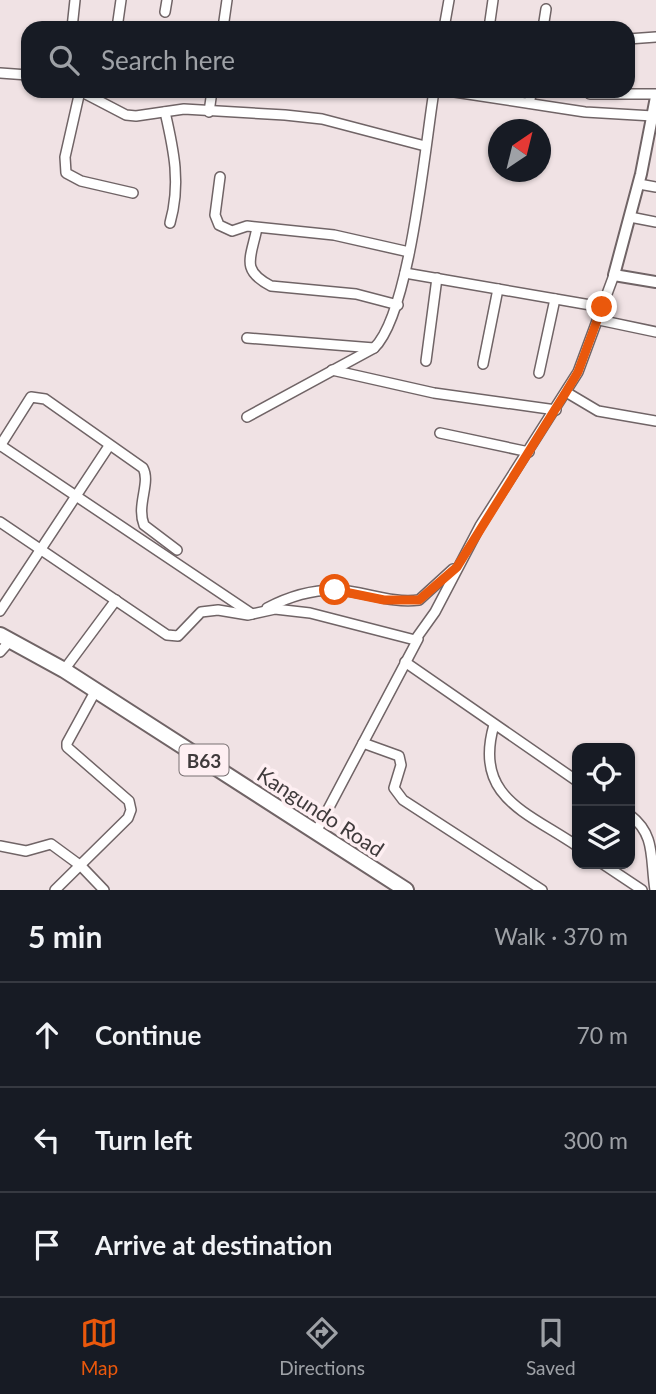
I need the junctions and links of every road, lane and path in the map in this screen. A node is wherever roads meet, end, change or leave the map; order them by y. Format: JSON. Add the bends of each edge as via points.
{"nodes":[{"id":1,"x":75,"y":0,"type":"edge"},
{"id":2,"x":121,"y":0,"type":"edge"},
{"id":3,"x":167,"y":0,"type":"edge"},
{"id":4,"x":227,"y":0,"type":"edge"},
{"id":5,"x":449,"y":0,"type":"edge"},
{"id":6,"x":493,"y":0,"type":"edge"},
{"id":7,"x":546,"y":9,"type":"dead end"},
{"id":8,"x":165,"y":12,"type":"dead end"},
{"id":9,"x":73,"y":21,"type":"edge"},
{"id":10,"x":118,"y":21,"type":"edge"},
{"id":11,"x":224,"y":21,"type":"edge"},
{"id":12,"x":445,"y":21,"type":"edge"},
{"id":13,"x":490,"y":21,"type":"edge"},
{"id":14,"x":544,"y":21,"type":"edge"},
{"id":15,"x":656,"y":37,"type":"edge"},
{"id":16,"x":635,"y":38,"type":"edge"},
{"id":17,"x":0,"y":73,"type":"edge"},
{"id":18,"x":21,"y":74,"type":"edge"},
{"id":19,"x":635,"y":95,"type":"edge"},
{"id":20,"x":656,"y":96,"type":"edge"},
{"id":21,"x":78,"y":98,"type":"edge"},
{"id":22,"x":93,"y":98,"type":"edge"},
{"id":23,"x":211,"y":98,"type":"edge"},
{"id":24,"x":433,"y":98,"type":"edge"},
{"id":25,"x":504,"y":98,"type":"edge"},
{"id":26,"x":530,"y":98,"type":"edge"},
{"id":27,"x":588,"y":98,"type":"edge"},
{"id":28,"x":529,"y":103,"type":"junction"},
{"id":29,"x":165,"y":112,"type":"junction"},
{"id":30,"x":209,"y":112,"type":"junction"},
{"id":31,"x":585,"y":112,"type":"junction"},
{"id":32,"x":653,"y":116,"type":"junction"},
{"id":33,"x":425,"y":146,"type":"junction"},
{"id":34,"x":220,"y":177,"type":"dead end"},
{"id":35,"x":639,"y":184,"type":"junction"},
{"id":36,"x":656,"y":187,"type":"edge"},
{"id":37,"x":133,"y":193,"type":"dead end"},
{"id":38,"x":630,"y":217,"type":"junction"},
{"id":39,"x":656,"y":222,"type":"edge"},
{"id":40,"x":170,"y":223,"type":"dead end"},
{"id":41,"x":257,"y":229,"type":"junction"},
{"id":42,"x":409,"y":252,"type":"junction"},
{"id":43,"x":405,"y":273,"type":"junction"},
{"id":44,"x":614,"y":275,"type":"junction"},
{"id":45,"x":437,"y":278,"type":"junction"},
{"id":46,"x":656,"y":282,"type":"edge"},
{"id":47,"x":498,"y":289,"type":"junction"},
{"id":48,"x":555,"y":299,"type":"junction"},
{"id":49,"x":397,"y":305,"type":"junction"},
{"id":50,"x":602,"y":307,"type":"junction"},
{"id":51,"x":599,"y":320,"type":"junction"},
{"id":52,"x":656,"y":332,"type":"edge"},
{"id":53,"x":247,"y":338,"type":"dead end"},
{"id":54,"x":374,"y":348,"type":"junction"},
{"id":55,"x":426,"y":360,"type":"dead end"},
{"id":56,"x":483,"y":364,"type":"dead end"},
{"id":57,"x":332,"y":370,"type":"junction"},
{"id":58,"x":539,"y":373,"type":"dead end"},
{"id":59,"x":566,"y":392,"type":"junction"},
{"id":60,"x":556,"y":410,"type":"junction"},
{"id":61,"x":247,"y":416,"type":"dead end"},
{"id":62,"x":656,"y":421,"type":"edge"},
{"id":63,"x":440,"y":433,"type":"dead end"},
{"id":64,"x":0,"y":446,"type":"edge"},
{"id":65,"x":109,"y":446,"type":"junction"},
{"id":66,"x":529,"y":452,"type":"junction"},
{"id":67,"x":77,"y":496,"type":"junction"},
{"id":68,"x":0,"y":522,"type":"edge"},
{"id":69,"x":144,"y":525,"type":"junction"},
{"id":70,"x":140,"y":539,"type":"junction"},
{"id":71,"x":40,"y":548,"type":"junction"},
{"id":72,"x":177,"y":550,"type":"dead end"},
{"id":73,"x":457,"y":567,"type":"junction"},
{"id":74,"x":116,"y":600,"type":"junction"},
{"id":75,"x":265,"y":609,"type":"junction"},
{"id":76,"x":0,"y":611,"type":"edge"},
{"id":77,"x":253,"y":614,"type":"junction"},
{"id":78,"x":418,"y":639,"type":"junction"},
{"id":79,"x":3,"y":643,"type":"edge"},
{"id":80,"x":405,"y":663,"type":"junction"},
{"id":81,"x":64,"y":670,"type":"junction"},
{"id":82,"x":96,"y":690,"type":"junction"},
{"id":83,"x":495,"y":725,"type":"junction"},
{"id":84,"x":363,"y":743,"type":"junction"},
{"id":85,"x":572,"y":778,"type":"edge"},
{"id":86,"x":635,"y":819,"type":"edge"},
{"id":87,"x":316,"y":832,"type":"junction"},
{"id":88,"x":572,"y":843,"type":"edge"},
{"id":89,"x":0,"y":846,"type":"edge"},
{"id":90,"x":81,"y":866,"type":"junction"},
{"id":91,"x":610,"y":869,"type":"edge"},
{"id":92,"x":55,"y":890,"type":"edge"},
{"id":93,"x":104,"y":890,"type":"edge"},
{"id":94,"x":406,"y":890,"type":"edge"},
{"id":95,"x":542,"y":890,"type":"edge"},
{"id":96,"x":642,"y":890,"type":"edge"},
{"id":97,"x":655,"y":890,"type":"edge"}],
"edges":[{"from":1,"to":9,"type":"street"},
{"from":2,"to":10,"type":"street"},
{"from":3,"to":8,"type":"street"},
{"from":4,"to":11,"type":"street"},
{"from":5,"to":12,"type":"street"},
{"from":6,"to":13,"type":"street"},
{"from":7,"to":14,"type":"street"},
{"from":15,"to":16,"type":"street"},
{"from":17,"to":18,"type":"street"},
{"from":19,"to":20,"type":"street"},
{"from":20,"to":32,"type":"street"},
{"from":21,"to":37,"type":"street","via":[[65,157],[66,173]]},
{"from":22,"to":29,"type":"street","via":[[126,115]]},
{"from":23,"to":30,"type":"street"},
{"from":24,"to":33,"type":"street"},
{"from":25,"to":28,"type":"street"},
{"from":26,"to":28,"type":"street"},
{"from":27,"to":31,"type":"street"},
{"from":28,"to":31,"type":"street"},
{"from":29,"to":30,"type":"street"},
{"from":29,"to":40,"type":"street","via":[[177,164],[176,204]]},
{"from":30,"to":33,"type":"street","via":[[322,119]]},
{"from":31,"to":32,"type":"street"},
{"from":32,"to":35,"type":"street"},
{"from":33,"to":42,"type":"street"},
{"from":34,"to":41,"type":"street","via":[[215,215],[219,225],[232,231],[247,226]]},
{"from":35,"to":36,"type":"street"},
{"from":35,"to":38,"type":"street"},
{"from":38,"to":39,"type":"street"},
{"from":38,"to":44,"type":"street"},
{"from":41,"to":42,"type":"street","via":[[334,235]]},
{"from":41,"to":49,"type":"street","via":[[250,265],[259,280],[271,286],[356,294]]},
{"from":42,"to":43,"type":"street"},
{"from":43,"to":45,"type":"street"},
{"from":43,"to":49,"type":"street"},
{"from":44,"to":46,"type":"street"},
{"from":44,"to":50,"type":"street"},
{"from":45,"to":47,"type":"street"},
{"from":45,"to":55,"type":"street"},
{"from":47,"to":48,"type":"street"},
{"from":47,"to":56,"type":"street"},
{"from":48,"to":50,"type":"street"},
{"from":48,"to":58,"type":"street"},
{"from":49,"to":54,"type":"street","via":[[384,338]]},
{"from":50,"to":51,"type":"street"},
{"from":51,"to":52,"type":"street"},
{"from":51,"to":59,"type":"street"},
{"from":53,"to":54,"type":"street"},
{"from":54,"to":57,"type":"street"},
{"from":57,"to":60,"type":"street","via":[[434,393]]},
{"from":57,"to":61,"type":"street"},
{"from":59,"to":60,"type":"street"},
{"from":59,"to":62,"type":"street","via":[[598,411]]},
{"from":60,"to":66,"type":"street"},
{"from":63,"to":66,"type":"street"},
{"from":64,"to":65,"type":"street","via":[[31,397],[37,396]]},
{"from":64,"to":67,"type":"street"},
{"from":65,"to":67,"type":"street"},
{"from":65,"to":69,"type":"street","via":[[145,471],[140,503]]},
{"from":66,"to":73,"type":"street"},
{"from":67,"to":70,"type":"street"},
{"from":67,"to":71,"type":"street"},
{"from":68,"to":71,"type":"street"},
{"from":69,"to":70,"type":"street"},
{"from":69,"to":72,"type":"street"},
{"from":70,"to":77,"type":"street"},
{"from":71,"to":74,"type":"street"},
{"from":71,"to":76,"type":"street"},
{"from":73,"to":75,"type":"street","via":[[419,600],[384,600],[335,590],[292,595]]},
{"from":73,"to":78,"type":"street"},
{"from":74,"to":77,"type":"street","via":[[173,637],[201,612]]},
{"from":74,"to":81,"type":"street"},
{"from":75,"to":77,"type":"street"},
{"from":75,"to":78,"type":"street","via":[[295,610],[405,640]]},
{"from":78,"to":80,"type":"street"},
{"from":79,"to":81,"type":"highway","name":"Kangundo Road","number":"B63"},
{"from":80,"to":83,"type":"street"},
{"from":80,"to":84,"type":"street"},
{"from":81,"to":82,"type":"highway","name":"Kangundo Road","number":"B63"},
{"from":82,"to":87,"type":"highway","name":"Kangundo Road","number":"B63"},
{"from":82,"to":90,"type":"street","via":[[67,747],[129,802],[131,810]]},
{"from":83,"to":85,"type":"street"},
{"from":83,"to":88,"type":"street","via":[[488,746],[489,770],[500,794]]},
{"from":84,"to":87,"type":"street"},
{"from":84,"to":95,"type":"street","via":[[399,756],[394,788],[403,800]]},
{"from":86,"to":97,"type":"street","via":[[647,828],[653,845]]},
{"from":87,"to":94,"type":"highway","name":"Kangundo Road","number":"B63"},
{"from":89,"to":90,"type":"street","via":[[26,851],[51,844]]},
{"from":90,"to":92,"type":"street"},
{"from":90,"to":93,"type":"street"},
{"from":91,"to":96,"type":"street"}]}
